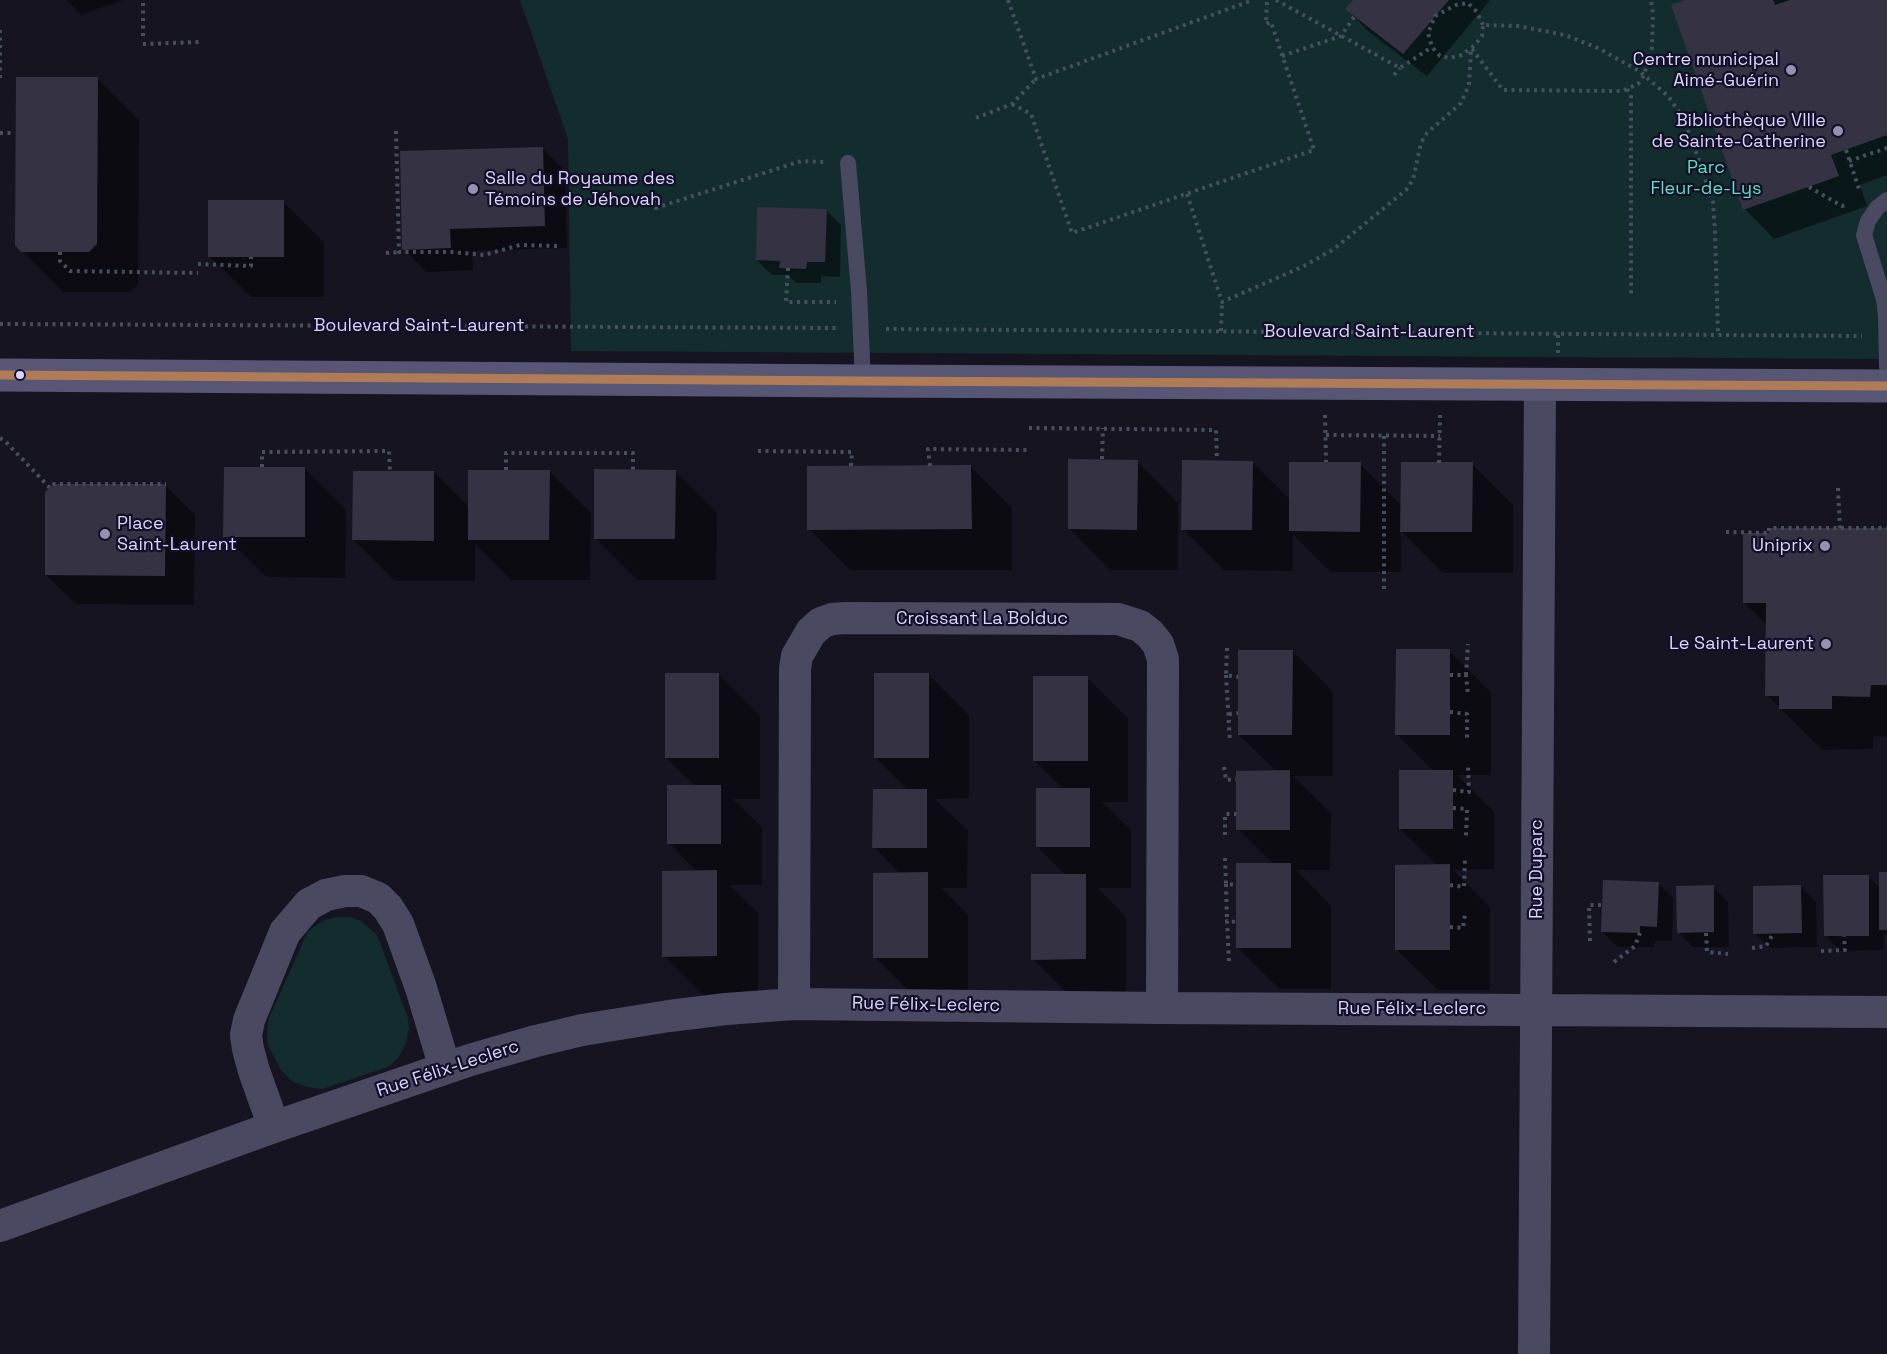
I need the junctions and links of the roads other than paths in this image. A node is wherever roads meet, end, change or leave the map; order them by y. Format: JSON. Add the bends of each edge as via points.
{"nodes":[{"id":1,"x":848,"y":163,"type":"dead end"},
{"id":2,"x":1887,"y":200,"type":"edge"},
{"id":3,"x":1887,"y":367,"type":"edge"},
{"id":4,"x":0,"y":375,"type":"edge"},
{"id":5,"x":863,"y":381,"type":"junction"},
{"id":6,"x":1540,"y":385,"type":"junction"},
{"id":7,"x":1887,"y":386,"type":"edge"},
{"id":8,"x":794,"y":1004,"type":"junction"},
{"id":9,"x":1162,"y":1008,"type":"junction"},
{"id":10,"x":1537,"y":1010,"type":"junction"},
{"id":11,"x":1887,"y":1012,"type":"edge"},
{"id":12,"x":446,"y":1068,"type":"junction"},
{"id":13,"x":274,"y":1127,"type":"junction"},
{"id":14,"x":0,"y":1226,"type":"edge"},
{"id":15,"x":1534,"y":1354,"type":"edge"}],
"edges":[{"from":1,"to":5,"type":"lane"},
{"from":2,"to":3,"type":"lane","via":[[1868,221],[1864,235],[1884,299]]},
{"from":4,"to":5,"type":"street"},
{"from":5,"to":6,"type":"street"},
{"from":6,"to":7,"type":"street"},
{"from":6,"to":10,"type":"street","name":"Rue Duparc"},
{"from":8,"to":9,"type":"street","name":"Rue Félix-Leclerc"},
{"from":8,"to":9,"type":"street","name":"Croissant La Bolduc","via":[[795,669],[797,656],[811,632],[821,623],[845,618],[1106,619],[1140,626],[1158,644],[1163,659]]},
{"from":8,"to":12,"type":"street","name":"Rue Félix-Leclerc","via":[[704,1011],[603,1026]]},
{"from":9,"to":10,"type":"street","name":"Rue Félix-Leclerc"},
{"from":10,"to":11,"type":"street","name":"Rue Félix-Leclerc"},
{"from":10,"to":15,"type":"street","name":"Rue Duparc"},
{"from":12,"to":13,"type":"street","name":"Rue Félix-Leclerc"},
{"from":12,"to":13,"type":"street","via":[[421,987],[398,924],[388,908],[362,891],[326,895],[309,904],[285,932],[249,1020],[248,1049]]},
{"from":13,"to":14,"type":"street","name":"Rue Félix-Leclerc"}]}
